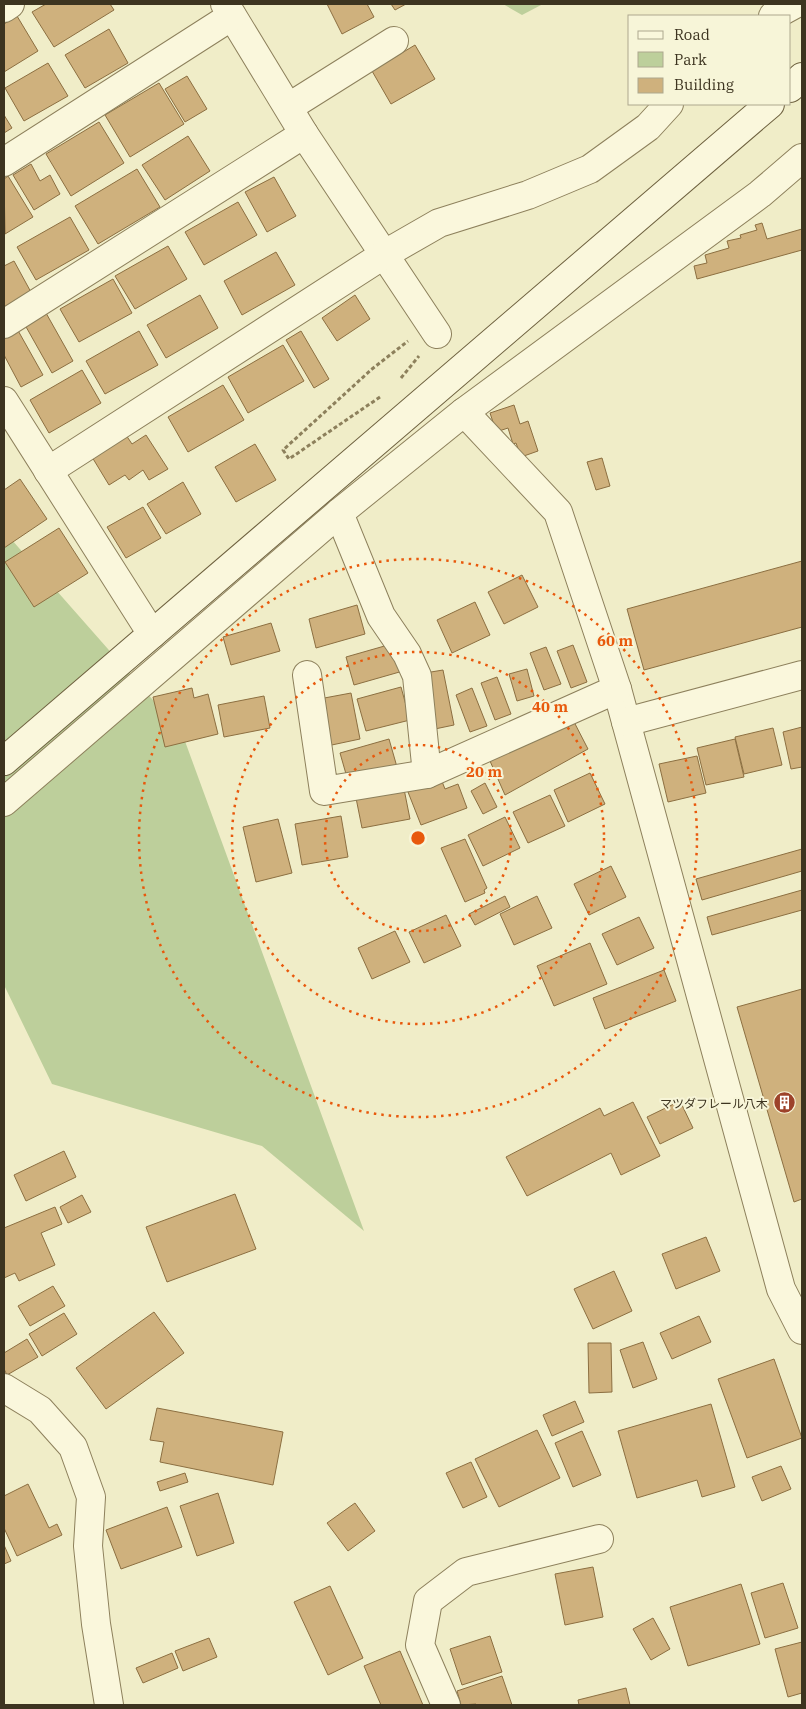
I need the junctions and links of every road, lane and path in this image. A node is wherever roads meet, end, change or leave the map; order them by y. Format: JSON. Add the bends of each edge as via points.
{"nodes":[{"id":1,"x":10,"y":4,"type":"edge"},
{"id":2,"x":795,"y":4,"type":"edge"},
{"id":3,"x":4,"y":8,"type":"edge"},
{"id":4,"x":229,"y":10,"type":"edge"},
{"id":5,"x":775,"y":15,"type":"edge"},
{"id":6,"x":394,"y":41,"type":"dead end"},
{"id":7,"x":802,"y":77,"type":"edge"},
{"id":8,"x":791,"y":87,"type":"edge"},
{"id":9,"x":668,"y":105,"type":"edge"},
{"id":10,"x":289,"y":108,"type":"junction"},
{"id":11,"x":758,"y":108,"type":"edge"},
{"id":12,"x":304,"y":134,"type":"junction"},
{"id":13,"x":802,"y":158,"type":"edge"},
{"id":14,"x":4,"y":162,"type":"edge"},
{"id":15,"x":385,"y":254,"type":"junction"},
{"id":16,"x":4,"y":324,"type":"edge"},
{"id":17,"x":433,"y":329,"type":"junction"},
{"id":18,"x":392,"y":390,"type":"junction"},
{"id":19,"x":4,"y":401,"type":"edge"},
{"id":20,"x":410,"y":412,"type":"junction"},
{"id":21,"x":464,"y":412,"type":"junction"},
{"id":22,"x":48,"y":471,"type":"junction"},
{"id":23,"x":339,"y":513,"type":"junction"},
{"id":24,"x":152,"y":634,"type":"junction"},
{"id":25,"x":802,"y":675,"type":"edge"},
{"id":26,"x":306,"y":676,"type":"dead end"},
{"id":27,"x":616,"y":689,"type":"junction"},
{"id":28,"x":626,"y":722,"type":"junction"},
{"id":29,"x":4,"y":761,"type":"edge"},
{"id":30,"x":427,"y":774,"type":"junction"},
{"id":31,"x":4,"y":802,"type":"edge"},
{"id":32,"x":802,"y":1330,"type":"edge"},
{"id":33,"x":4,"y":1388,"type":"edge"},
{"id":34,"x":599,"y":1539,"type":"dead end"},
{"id":35,"x":109,"y":1705,"type":"edge"},
{"id":36,"x":446,"y":1705,"type":"edge"}],
"edges":[{"from":1,"to":3,"type":"street"},
{"from":2,"to":5,"type":"street"},
{"from":4,"to":10,"type":"street"},
{"from":4,"to":14,"type":"street"},
{"from":6,"to":10,"type":"street"},
{"from":7,"to":8,"type":"street"},
{"from":9,"to":15,"type":"street","via":[[648,126],[590,169],[528,195],[439,223]]},
{"from":10,"to":12,"type":"street"},
{"from":11,"to":20,"type":"street"},
{"from":12,"to":15,"type":"street"},
{"from":12,"to":16,"type":"street"},
{"from":13,"to":21,"type":"street","via":[[760,194]]},
{"from":15,"to":17,"type":"street"},
{"from":15,"to":22,"type":"street"},
{"from":17,"to":18,"type":"path"},
{"from":17,"to":18,"type":"path","via":[[372,369],[284,450],[289,459]]},
{"from":18,"to":20,"type":"path"},
{"from":19,"to":22,"type":"street"},
{"from":20,"to":24,"type":"street"},
{"from":21,"to":23,"type":"street"},
{"from":21,"to":27,"type":"street","via":[[558,512]]},
{"from":22,"to":24,"type":"street"},
{"from":23,"to":30,"type":"street","via":[[381,616],[407,654],[417,676]]},
{"from":23,"to":31,"type":"street"},
{"from":24,"to":29,"type":"street"},
{"from":25,"to":28,"type":"street"},
{"from":26,"to":30,"type":"street","via":[[324,791]]},
{"from":27,"to":28,"type":"street"},
{"from":27,"to":30,"type":"street"},
{"from":28,"to":32,"type":"street","via":[[781,1290]]},
{"from":33,"to":35,"type":"street","via":[[40,1410],[73,1447],[91,1496],[88,1546]]},
{"from":34,"to":36,"type":"street","via":[[466,1572],[428,1601],[420,1645]]}]}
